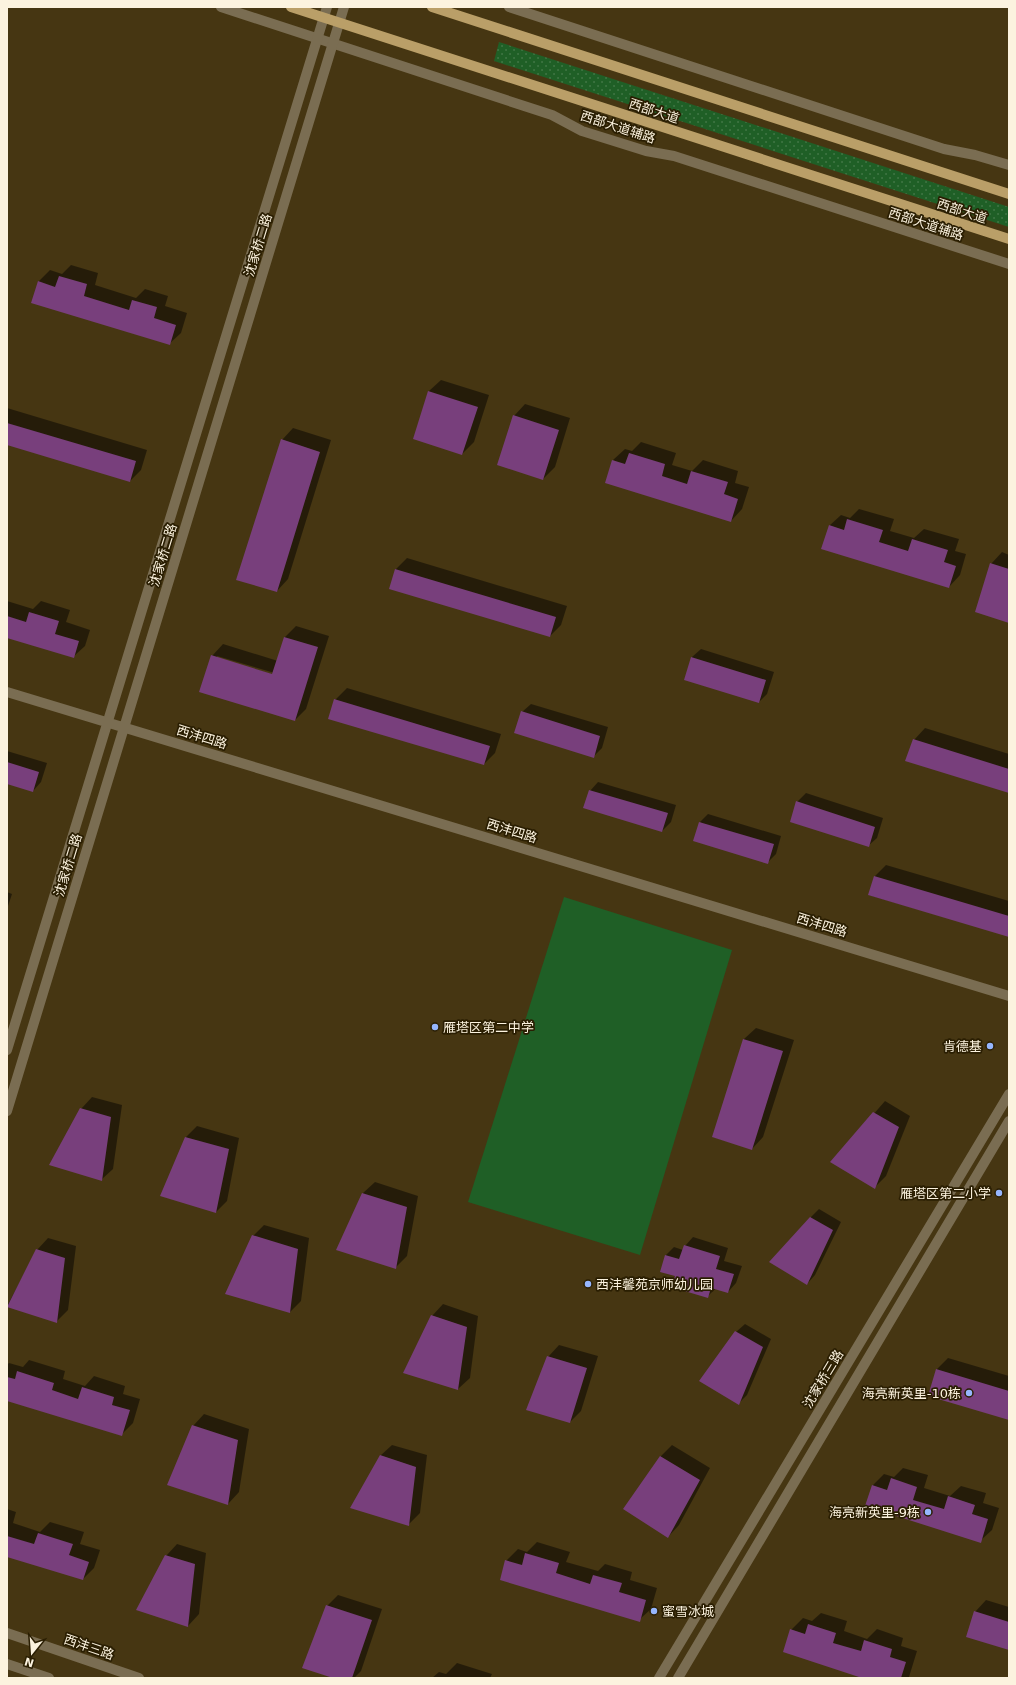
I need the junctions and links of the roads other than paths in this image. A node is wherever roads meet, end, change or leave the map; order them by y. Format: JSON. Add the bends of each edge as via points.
{"nodes":[{"id":1,"x":221,"y":7,"type":"edge"},
{"id":2,"x":291,"y":7,"type":"edge"},
{"id":3,"x":327,"y":7,"type":"edge"},
{"id":4,"x":344,"y":7,"type":"edge"},
{"id":5,"x":432,"y":7,"type":"edge"},
{"id":6,"x":509,"y":7,"type":"edge"},
{"id":7,"x":324,"y":18,"type":"junction"},
{"id":8,"x":340,"y":23,"type":"junction"},
{"id":9,"x":318,"y":39,"type":"junction"},
{"id":10,"x":334,"y":44,"type":"junction"},
{"id":11,"x":1009,"y":165,"type":"edge"},
{"id":12,"x":1009,"y":194,"type":"edge"},
{"id":13,"x":1009,"y":239,"type":"edge"},
{"id":14,"x":1009,"y":264,"type":"edge"},
{"id":15,"x":7,"y":692,"type":"edge"},
{"id":16,"x":107,"y":722,"type":"junction"},
{"id":17,"x":124,"y":727,"type":"junction"},
{"id":18,"x":1009,"y":996,"type":"edge"},
{"id":19,"x":7,"y":1050,"type":"edge"},
{"id":20,"x":1009,"y":1094,"type":"edge"},
{"id":21,"x":7,"y":1111,"type":"edge"},
{"id":22,"x":1009,"y":1120,"type":"edge"},
{"id":23,"x":7,"y":1633,"type":"edge"},
{"id":24,"x":7,"y":1664,"type":"edge"},
{"id":25,"x":49,"y":1678,"type":"edge"},
{"id":26,"x":139,"y":1678,"type":"edge"},
{"id":27,"x":659,"y":1678,"type":"edge"},
{"id":28,"x":678,"y":1678,"type":"edge"}],
"edges":[{"from":1,"to":9,"type":"street","name":"西部大道辅路"},
{"from":2,"to":7,"type":"main road","name":"西部大道"},
{"from":3,"to":7,"type":"street","name":"沈家桥二路"},
{"from":4,"to":8,"type":"street","name":"沈家桥二路"},
{"from":5,"to":12,"type":"main road"},
{"from":6,"to":11,"type":"street","via":[[944,149],[975,154]]},
{"from":7,"to":8,"type":"main road","name":"西部大道"},
{"from":7,"to":9,"type":"street","name":"沈家桥二路"},
{"from":8,"to":10,"type":"street","name":"沈家桥二路"},
{"from":8,"to":13,"type":"main road","name":"西部大道"},
{"from":9,"to":10,"type":"street","name":"西部大道辅路"},
{"from":9,"to":16,"type":"street","name":"沈家桥二路"},
{"from":10,"to":14,"type":"street","name":"西部大道辅路","via":[[552,114],[582,131],[646,151],[674,156]]},
{"from":10,"to":17,"type":"street","name":"沈家桥二路"},
{"from":15,"to":16,"type":"street","name":"西沣四路"},
{"from":16,"to":17,"type":"street","name":"西沣四路"},
{"from":16,"to":19,"type":"street","name":"沈家桥二路"},
{"from":17,"to":18,"type":"street","name":"西沣四路"},
{"from":17,"to":21,"type":"street","name":"沈家桥二路"},
{"from":20,"to":27,"type":"street","name":"沈家桥三路"},
{"from":22,"to":28,"type":"street"},
{"from":23,"to":26,"type":"street","name":"西沣三路"},
{"from":24,"to":25,"type":"street"}]}
